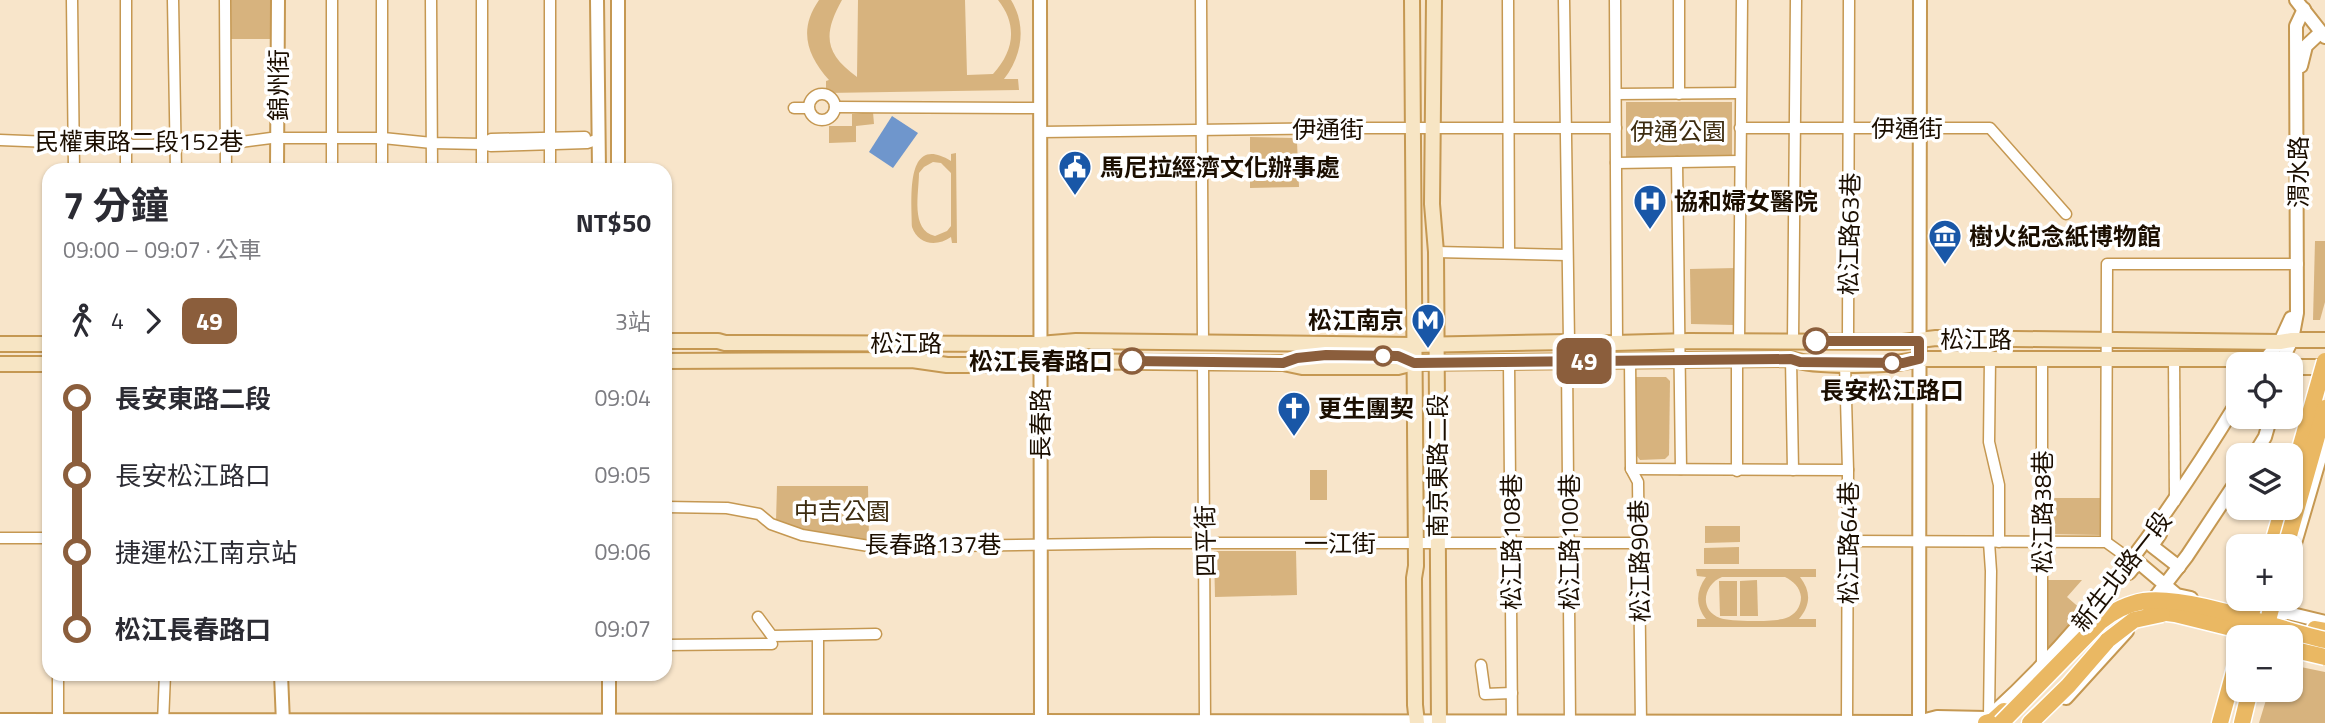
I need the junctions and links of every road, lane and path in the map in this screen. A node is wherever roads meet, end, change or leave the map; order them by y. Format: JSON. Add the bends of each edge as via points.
{"nodes":[{"id":1,"x":72,"y":0,"type":"edge"},
{"id":2,"x":126,"y":0,"type":"edge"},
{"id":3,"x":173,"y":0,"type":"edge"},
{"id":4,"x":225,"y":0,"type":"edge"},
{"id":5,"x":278,"y":0,"type":"edge"},
{"id":6,"x":332,"y":0,"type":"edge"},
{"id":7,"x":382,"y":0,"type":"edge"},
{"id":8,"x":431,"y":0,"type":"edge"},
{"id":9,"x":482,"y":0,"type":"edge"},
{"id":10,"x":550,"y":0,"type":"edge"},
{"id":11,"x":597,"y":0,"type":"edge"},
{"id":12,"x":618,"y":0,"type":"edge"},
{"id":13,"x":1040,"y":0,"type":"edge"},
{"id":14,"x":1201,"y":0,"type":"edge"},
{"id":15,"x":1412,"y":0,"type":"edge"},
{"id":16,"x":1434,"y":0,"type":"edge"},
{"id":17,"x":1508,"y":0,"type":"edge"},
{"id":18,"x":1564,"y":0,"type":"edge"},
{"id":19,"x":1615,"y":0,"type":"edge"},
{"id":20,"x":1679,"y":0,"type":"edge"},
{"id":21,"x":1742,"y":0,"type":"edge"},
{"id":22,"x":1796,"y":0,"type":"edge"},
{"id":23,"x":1849,"y":0,"type":"edge"},
{"id":24,"x":1920,"y":0,"type":"edge"},
{"id":25,"x":2300,"y":4,"type":"edge"},
{"id":26,"x":2323,"y":34,"type":"edge"},
{"id":27,"x":2297,"y":80,"type":"junction"},
{"id":28,"x":1740,"y":93,"type":"junction"},
{"id":29,"x":1616,"y":94,"type":"junction"},
{"id":30,"x":1679,"y":94,"type":"junction"},
{"id":31,"x":1041,"y":107,"type":"junction"},
{"id":32,"x":794,"y":108,"type":"dead end"},
{"id":33,"x":1616,"y":128,"type":"junction"},
{"id":34,"x":1740,"y":128,"type":"junction"},
{"id":35,"x":1794,"y":128,"type":"junction"},
{"id":36,"x":1850,"y":128,"type":"junction"},
{"id":37,"x":1414,"y":129,"type":"junction"},
{"id":38,"x":1432,"y":129,"type":"junction"},
{"id":39,"x":1508,"y":129,"type":"junction"},
{"id":40,"x":1565,"y":129,"type":"junction"},
{"id":41,"x":1919,"y":129,"type":"junction"},
{"id":42,"x":1200,"y":130,"type":"junction"},
{"id":43,"x":1041,"y":132,"type":"junction"},
{"id":44,"x":332,"y":138,"type":"junction"},
{"id":45,"x":383,"y":138,"type":"junction"},
{"id":46,"x":277,"y":139,"type":"junction"},
{"id":47,"x":599,"y":139,"type":"junction"},
{"id":48,"x":0,"y":140,"type":"edge"},
{"id":49,"x":550,"y":141,"type":"junction"},
{"id":50,"x":432,"y":143,"type":"junction"},
{"id":51,"x":176,"y":144,"type":"junction"},
{"id":52,"x":225,"y":144,"type":"junction"},
{"id":53,"x":482,"y":144,"type":"junction"},
{"id":54,"x":74,"y":145,"type":"junction"},
{"id":55,"x":126,"y":145,"type":"junction"},
{"id":56,"x":1740,"y":161,"type":"junction"},
{"id":57,"x":1677,"y":162,"type":"junction"},
{"id":58,"x":74,"y":163,"type":"edge"},
{"id":59,"x":126,"y":163,"type":"edge"},
{"id":60,"x":176,"y":163,"type":"edge"},
{"id":61,"x":226,"y":163,"type":"edge"},
{"id":62,"x":278,"y":163,"type":"edge"},
{"id":63,"x":332,"y":163,"type":"edge"},
{"id":64,"x":382,"y":163,"type":"edge"},
{"id":65,"x":432,"y":163,"type":"edge"},
{"id":66,"x":482,"y":163,"type":"edge"},
{"id":67,"x":550,"y":163,"type":"edge"},
{"id":68,"x":599,"y":163,"type":"edge"},
{"id":69,"x":618,"y":163,"type":"edge"},
{"id":70,"x":1616,"y":163,"type":"junction"},
{"id":71,"x":2066,"y":214,"type":"dead end"},
{"id":72,"x":1436,"y":252,"type":"junction"},
{"id":73,"x":1509,"y":253,"type":"junction"},
{"id":74,"x":1567,"y":255,"type":"junction"},
{"id":75,"x":2298,"y":264,"type":"junction"},
{"id":76,"x":672,"y":341,"type":"edge"},
{"id":77,"x":1738,"y":341,"type":"junction"},
{"id":78,"x":1793,"y":341,"type":"junction"},
{"id":79,"x":1848,"y":341,"type":"junction"},
{"id":80,"x":1919,"y":341,"type":"junction"},
{"id":81,"x":2107,"y":341,"type":"junction"},
{"id":82,"x":2286,"y":341,"type":"junction"},
{"id":83,"x":2325,"y":341,"type":"edge"},
{"id":84,"x":1569,"y":342,"type":"junction"},
{"id":85,"x":1678,"y":342,"type":"junction"},
{"id":86,"x":1617,"y":343,"type":"junction"},
{"id":87,"x":0,"y":344,"type":"edge"},
{"id":88,"x":42,"y":344,"type":"edge"},
{"id":89,"x":1039,"y":344,"type":"junction"},
{"id":90,"x":1203,"y":344,"type":"junction"},
{"id":91,"x":1413,"y":345,"type":"junction"},
{"id":92,"x":1437,"y":345,"type":"junction"},
{"id":93,"x":2276,"y":352,"type":"edge"},
{"id":94,"x":2283,"y":352,"type":"edge"},
{"id":95,"x":2042,"y":358,"type":"junction"},
{"id":96,"x":2107,"y":358,"type":"junction"},
{"id":97,"x":2174,"y":358,"type":"junction"},
{"id":98,"x":1737,"y":359,"type":"junction"},
{"id":99,"x":1791,"y":359,"type":"junction"},
{"id":100,"x":1919,"y":359,"type":"junction"},
{"id":101,"x":1990,"y":359,"type":"junction"},
{"id":102,"x":1630,"y":360,"type":"junction"},
{"id":103,"x":1679,"y":360,"type":"junction"},
{"id":104,"x":2226,"y":360,"type":"edge"},
{"id":105,"x":672,"y":361,"type":"edge"},
{"id":106,"x":1040,"y":361,"type":"junction"},
{"id":107,"x":1203,"y":362,"type":"junction"},
{"id":108,"x":1567,"y":362,"type":"junction"},
{"id":109,"x":1414,"y":363,"type":"junction"},
{"id":110,"x":1437,"y":363,"type":"junction"},
{"id":111,"x":1509,"y":363,"type":"junction"},
{"id":112,"x":1845,"y":363,"type":"junction"},
{"id":113,"x":0,"y":364,"type":"edge"},
{"id":114,"x":42,"y":364,"type":"edge"},
{"id":115,"x":2323,"y":365,"type":"edge"},
{"id":116,"x":2303,"y":367,"type":"edge"},
{"id":117,"x":2325,"y":387,"type":"edge"},
{"id":118,"x":2325,"y":408,"type":"edge"},
{"id":119,"x":2226,"y":420,"type":"edge"},
{"id":120,"x":2325,"y":441,"type":"edge"},
{"id":121,"x":2298,"y":443,"type":"edge"},
{"id":122,"x":2301,"y":443,"type":"edge"},
{"id":123,"x":1681,"y":468,"type":"junction"},
{"id":124,"x":1631,"y":469,"type":"junction"},
{"id":125,"x":1793,"y":470,"type":"junction"},
{"id":126,"x":1737,"y":471,"type":"junction"},
{"id":127,"x":1848,"y":471,"type":"junction"},
{"id":128,"x":2226,"y":497,"type":"edge"},
{"id":129,"x":2174,"y":502,"type":"junction"},
{"id":130,"x":672,"y":507,"type":"edge"},
{"id":131,"x":2283,"y":534,"type":"edge"},
{"id":132,"x":2289,"y":534,"type":"edge"},
{"id":133,"x":2298,"y":534,"type":"edge"},
{"id":134,"x":0,"y":538,"type":"edge"},
{"id":135,"x":42,"y":538,"type":"edge"},
{"id":136,"x":1847,"y":541,"type":"junction"},
{"id":137,"x":1511,"y":542,"type":"junction"},
{"id":138,"x":1569,"y":542,"type":"junction"},
{"id":139,"x":1639,"y":542,"type":"junction"},
{"id":140,"x":1919,"y":542,"type":"junction"},
{"id":141,"x":1994,"y":542,"type":"junction"},
{"id":142,"x":2042,"y":542,"type":"junction"},
{"id":143,"x":2106,"y":542,"type":"junction"},
{"id":144,"x":1205,"y":543,"type":"junction"},
{"id":145,"x":1416,"y":543,"type":"junction"},
{"id":146,"x":1437,"y":543,"type":"junction"},
{"id":147,"x":1041,"y":544,"type":"junction"},
{"id":148,"x":2131,"y":561,"type":"junction"},
{"id":149,"x":2179,"y":567,"type":"junction"},
{"id":150,"x":2165,"y":586,"type":"junction"},
{"id":151,"x":2226,"y":601,"type":"edge"},
{"id":152,"x":2226,"y":607,"type":"edge"},
{"id":153,"x":2271,"y":611,"type":"edge"},
{"id":154,"x":2275,"y":611,"type":"edge"},
{"id":155,"x":2281,"y":611,"type":"edge"},
{"id":156,"x":2090,"y":612,"type":"junction"},
{"id":157,"x":2142,"y":613,"type":"junction"},
{"id":158,"x":2172,"y":614,"type":"junction"},
{"id":159,"x":758,"y":617,"type":"dead end"},
{"id":160,"x":2325,"y":622,"type":"edge"},
{"id":161,"x":2226,"y":628,"type":"edge"},
{"id":162,"x":2226,"y":630,"type":"edge"},
{"id":163,"x":2325,"y":631,"type":"edge"},
{"id":164,"x":876,"y":634,"type":"dead end"},
{"id":165,"x":818,"y":636,"type":"junction"},
{"id":166,"x":2325,"y":640,"type":"edge"},
{"id":167,"x":772,"y":644,"type":"dead end"},
{"id":168,"x":2303,"y":644,"type":"edge"},
{"id":169,"x":672,"y":645,"type":"edge"},
{"id":170,"x":2325,"y":649,"type":"edge"},
{"id":171,"x":2303,"y":651,"type":"edge"},
{"id":172,"x":2303,"y":651,"type":"edge"},
{"id":173,"x":2325,"y":657,"type":"edge"},
{"id":174,"x":2325,"y":663,"type":"edge"},
{"id":175,"x":1481,"y":665,"type":"dead end"},
{"id":176,"x":2042,"y":665,"type":"junction"},
{"id":177,"x":58,"y":681,"type":"edge"},
{"id":178,"x":165,"y":681,"type":"edge"},
{"id":179,"x":281,"y":681,"type":"edge"},
{"id":180,"x":609,"y":681,"type":"edge"},
{"id":181,"x":1512,"y":693,"type":"junction"},
{"id":182,"x":2226,"y":694,"type":"edge"},
{"id":183,"x":2226,"y":697,"type":"edge"},
{"id":184,"x":2236,"y":702,"type":"edge"},
{"id":185,"x":2250,"y":702,"type":"edge"},
{"id":186,"x":0,"y":720,"type":"edge"},
{"id":187,"x":818,"y":720,"type":"junction"},
{"id":188,"x":1205,"y":720,"type":"junction"},
{"id":189,"x":1995,"y":720,"type":"edge"},
{"id":190,"x":58,"y":722,"type":"edge"},
{"id":191,"x":163,"y":722,"type":"edge"},
{"id":192,"x":282,"y":722,"type":"edge"},
{"id":193,"x":609,"y":722,"type":"edge"},
{"id":194,"x":1041,"y":722,"type":"edge"},
{"id":195,"x":1417,"y":722,"type":"edge"},
{"id":196,"x":1439,"y":722,"type":"edge"},
{"id":197,"x":1512,"y":722,"type":"edge"},
{"id":198,"x":1570,"y":722,"type":"edge"},
{"id":199,"x":1641,"y":722,"type":"edge"},
{"id":200,"x":1698,"y":722,"type":"edge"},
{"id":201,"x":1847,"y":722,"type":"edge"},
{"id":202,"x":1918,"y":723,"type":"edge"},
{"id":203,"x":2030,"y":723,"type":"edge"},
{"id":204,"x":2041,"y":723,"type":"edge"},
{"id":205,"x":2218,"y":723,"type":"edge"},
{"id":206,"x":2230,"y":723,"type":"edge"},
{"id":207,"x":2244,"y":723,"type":"edge"}],
"edges":[{"from":1,"to":54,"type":"street"},
{"from":2,"to":55,"type":"street"},
{"from":3,"to":51,"type":"street"},
{"from":4,"to":52,"type":"street"},
{"from":5,"to":46,"type":"street","name":"錦州街"},
{"from":6,"to":44,"type":"street"},
{"from":7,"to":45,"type":"street"},
{"from":8,"to":50,"type":"street"},
{"from":9,"to":53,"type":"street"},
{"from":10,"to":49,"type":"street"},
{"from":11,"to":47,"type":"street"},
{"from":12,"to":69,"type":"street"},
{"from":13,"to":31,"type":"street","name":"長春路"},
{"from":14,"to":42,"type":"street"},
{"from":15,"to":37,"type":"main road","name":"南京東路二段"},
{"from":16,"to":38,"type":"main road","name":"南京東路二段"},
{"from":17,"to":39,"type":"street"},
{"from":18,"to":40,"type":"street"},
{"from":19,"to":29,"type":"street"},
{"from":20,"to":30,"type":"street"},
{"from":21,"to":28,"type":"street"},
{"from":22,"to":35,"type":"street"},
{"from":23,"to":36,"type":"street","name":"松江路63巷"},
{"from":24,"to":41,"type":"street"},
{"from":25,"to":26,"type":"street"},
{"from":25,"to":27,"type":"street","name":"渭水路","via":[[2295,26]]},
{"from":26,"to":27,"type":"street","name":"渭水路","via":[[2306,46]]},
{"from":27,"to":75,"type":"street","name":"渭水路"},
{"from":28,"to":30,"type":"street"},
{"from":28,"to":34,"type":"street"},
{"from":29,"to":30,"type":"street"},
{"from":29,"to":33,"type":"street"},
{"from":31,"to":32,"type":"street","via":[[835,107],[827,96],[816,96],[808,108]]},
{"from":31,"to":43,"type":"street","name":"長春路"},
{"from":33,"to":40,"type":"street","name":"伊通街"},
{"from":33,"to":70,"type":"street"},
{"from":34,"to":35,"type":"street","name":"伊通街"},
{"from":34,"to":56,"type":"street"},
{"from":35,"to":36,"type":"street","name":"伊通街"},
{"from":35,"to":78,"type":"street"},
{"from":36,"to":41,"type":"street","name":"伊通街"},
{"from":36,"to":79,"type":"street","name":"松江路63巷"},
{"from":37,"to":38,"type":"street","name":"伊通街"},
{"from":37,"to":42,"type":"street","name":"伊通街"},
{"from":37,"to":91,"type":"main road","name":"南京東路二段"},
{"from":38,"to":39,"type":"street","name":"伊通街"},
{"from":38,"to":72,"type":"main road","name":"南京東路二段"},
{"from":39,"to":40,"type":"street","name":"伊通街"},
{"from":39,"to":73,"type":"street"},
{"from":40,"to":74,"type":"street"},
{"from":41,"to":71,"type":"street","name":"伊通街","via":[[1990,128]]},
{"from":41,"to":80,"type":"street"},
{"from":42,"to":43,"type":"street","name":"伊通街"},
{"from":42,"to":90,"type":"street"},
{"from":43,"to":89,"type":"street","name":"長春路"},
{"from":44,"to":45,"type":"street","name":"民權東路二段152巷"},
{"from":44,"to":46,"type":"street","name":"民權東路二段152巷"},
{"from":44,"to":63,"type":"street"},
{"from":45,"to":50,"type":"street","name":"民權東路二段152巷"},
{"from":45,"to":64,"type":"street"},
{"from":46,"to":52,"type":"street","name":"民權東路二段152巷"},
{"from":46,"to":62,"type":"street","name":"錦州街"},
{"from":47,"to":49,"type":"street","name":"民權東路二段152巷","via":[[587,143]]},
{"from":47,"to":68,"type":"street"},
{"from":48,"to":54,"type":"street","name":"民權東路二段152巷"},
{"from":49,"to":53,"type":"street","name":"民權東路二段152巷"},
{"from":49,"to":67,"type":"street"},
{"from":50,"to":53,"type":"street","name":"民權東路二段152巷"},
{"from":50,"to":65,"type":"street"},
{"from":51,"to":52,"type":"street","name":"民權東路二段152巷"},
{"from":51,"to":55,"type":"street","name":"民權東路二段152巷"},
{"from":51,"to":60,"type":"street"},
{"from":52,"to":61,"type":"street"},
{"from":53,"to":66,"type":"street"},
{"from":54,"to":55,"type":"street","name":"民權東路二段152巷"},
{"from":54,"to":58,"type":"street"},
{"from":55,"to":59,"type":"street"},
{"from":56,"to":57,"type":"street"},
{"from":56,"to":77,"type":"street"},
{"from":57,"to":70,"type":"street"},
{"from":57,"to":85,"type":"street"},
{"from":70,"to":86,"type":"street"},
{"from":72,"to":73,"type":"street"},
{"from":72,"to":92,"type":"main road","name":"南京東路二段"},
{"from":73,"to":74,"type":"street"},
{"from":74,"to":84,"type":"street"},
{"from":75,"to":81,"type":"street","via":[[2107,264]]},
{"from":75,"to":82,"type":"street","name":"渭水路","via":[[2298,313]]},
{"from":76,"to":89,"type":"main road","name":"松江路"},
{"from":77,"to":78,"type":"main road","name":"松江路"},
{"from":77,"to":85,"type":"main road","name":"松江路"},
{"from":78,"to":79,"type":"main road","name":"松江路"},
{"from":79,"to":80,"type":"main road","name":"松江路"},
{"from":80,"to":81,"type":"main road","name":"松江路"},
{"from":80,"to":100,"type":"street"},
{"from":81,"to":82,"type":"main road","name":"松江路"},
{"from":81,"to":96,"type":"street"},
{"from":82,"to":83,"type":"main road"},
{"from":82,"to":93,"type":"street"},
{"from":82,"to":94,"type":"street"},
{"from":83,"to":115,"type":"street"},
{"from":84,"to":86,"type":"main road","name":"松江路"},
{"from":84,"to":92,"type":"main road","name":"松江路"},
{"from":85,"to":86,"type":"main road","name":"松江路"},
{"from":85,"to":103,"type":"street"},
{"from":87,"to":88,"type":"main road"},
{"from":89,"to":90,"type":"main road","name":"松江路"},
{"from":89,"to":106,"type":"street","name":"長春路"},
{"from":90,"to":91,"type":"main road","name":"松江路"},
{"from":91,"to":92,"type":"main road","name":"松江路"},
{"from":91,"to":109,"type":"main road","name":"南京東路二段"},
{"from":92,"to":110,"type":"main road","name":"南京東路二段"},
{"from":95,"to":96,"type":"main road","name":"松江路"},
{"from":95,"to":101,"type":"main road","name":"松江路"},
{"from":95,"to":142,"type":"street","name":"松江路38巷"},
{"from":96,"to":97,"type":"main road","name":"松江路"},
{"from":96,"to":143,"type":"street"},
{"from":97,"to":104,"type":"main road","name":"松江路"},
{"from":97,"to":129,"type":"street"},
{"from":98,"to":99,"type":"main road","name":"松江路"},
{"from":98,"to":103,"type":"main road","name":"松江路"},
{"from":98,"to":126,"type":"street"},
{"from":99,"to":112,"type":"main road","name":"松江路"},
{"from":99,"to":125,"type":"street"},
{"from":100,"to":101,"type":"main road","name":"松江路"},
{"from":100,"to":112,"type":"main road","name":"松江路"},
{"from":100,"to":140,"type":"street"},
{"from":101,"to":141,"type":"street","via":[[1989,442],[1999,485]]},
{"from":102,"to":103,"type":"main road","name":"松江路"},
{"from":102,"to":108,"type":"main road","name":"松江路"},
{"from":102,"to":124,"type":"street","name":"松江路90巷"},
{"from":103,"to":123,"type":"street"},
{"from":105,"to":106,"type":"main road","name":"松江路","via":[[912,360],[947,365]]},
{"from":106,"to":107,"type":"main road","name":"松江路"},
{"from":106,"to":147,"type":"street","name":"長春路"},
{"from":107,"to":109,"type":"main road","name":"松江路","via":[[1302,367]]},
{"from":107,"to":144,"type":"street","name":"四平街"},
{"from":108,"to":111,"type":"main road","name":"松江路"},
{"from":108,"to":138,"type":"street","name":"松江路100巷"},
{"from":109,"to":110,"type":"main road","name":"松江路"},
{"from":109,"to":145,"type":"main road","name":"南京東路二段"},
{"from":110,"to":111,"type":"main road","name":"松江路"},
{"from":110,"to":146,"type":"main road","name":"南京東路二段"},
{"from":111,"to":137,"type":"street","name":"松江路108巷"},
{"from":112,"to":127,"type":"street","name":"松江路64巷"},
{"from":113,"to":114,"type":"main road"},
{"from":115,"to":116,"type":"main road"},
{"from":115,"to":121,"type":"street"},
{"from":115,"to":122,"type":"highway","bridge":true},
{"from":117,"to":131,"type":"highway"},
{"from":118,"to":132,"type":"highway","bridge":true},
{"from":119,"to":129,"type":"street","name":"新生北路一段"},
{"from":120,"to":133,"type":"street"},
{"from":123,"to":124,"type":"street"},
{"from":123,"to":126,"type":"street"},
{"from":124,"to":139,"type":"street","name":"松江路90巷","via":[[1638,482]]},
{"from":125,"to":126,"type":"street"},
{"from":125,"to":127,"type":"street"},
{"from":127,"to":136,"type":"street","name":"松江路64巷"},
{"from":128,"to":149,"type":"street","name":"新生北路一段"},
{"from":129,"to":148,"type":"street","name":"新生北路一段"},
{"from":129,"to":149,"type":"street","via":[[2174,514],[2152,545]]},
{"from":130,"to":147,"type":"street","name":"長春路137巷","via":[[759,514],[802,536],[875,547]]},
{"from":134,"to":135,"type":"street"},
{"from":136,"to":140,"type":"street"},
{"from":136,"to":201,"type":"street","name":"松江路64巷"},
{"from":137,"to":138,"type":"street","name":"一江街"},
{"from":137,"to":146,"type":"street","name":"一江街"},
{"from":137,"to":181,"type":"street","name":"松江路108巷"},
{"from":138,"to":139,"type":"street","name":"一江街"},
{"from":138,"to":198,"type":"street","name":"松江路100巷"},
{"from":139,"to":199,"type":"street","name":"松江路90巷"},
{"from":140,"to":141,"type":"street"},
{"from":140,"to":202,"type":"street"},
{"from":141,"to":142,"type":"street"},
{"from":141,"to":189,"type":"street"},
{"from":142,"to":143,"type":"street"},
{"from":142,"to":176,"type":"street","name":"松江路38巷"},
{"from":143,"to":148,"type":"street"},
{"from":144,"to":145,"type":"street","name":"一江街"},
{"from":144,"to":147,"type":"street","name":"一江街"},
{"from":144,"to":188,"type":"street","name":"四平街"},
{"from":145,"to":146,"type":"street","name":"一江街"},
{"from":145,"to":195,"type":"main road","name":"南京東路二段"},
{"from":146,"to":196,"type":"main road","name":"南京東路二段"},
{"from":147,"to":194,"type":"street","name":"長春路"},
{"from":148,"to":156,"type":"street","name":"新生北路一段"},
{"from":149,"to":150,"type":"street","name":"新生北路一段"},
{"from":150,"to":151,"type":"street","via":[[2178,595]]},
{"from":150,"to":156,"type":"street","via":[[2138,562],[2119,587]]},
{"from":150,"to":157,"type":"street","name":"新生北路一段"},
{"from":152,"to":189,"type":"highway","bridge":true,"via":[[2205,608],[2156,592],[2115,602],[2098,612]]},
{"from":153,"to":166,"type":"highway","bridge":true},
{"from":154,"to":163,"type":"highway","bridge":true},
{"from":155,"to":160,"type":"street"},
{"from":156,"to":176,"type":"street","name":"新生北路一段"},
{"from":157,"to":162,"type":"street"},
{"from":157,"to":204,"type":"street","name":"新生北路一段"},
{"from":158,"to":161,"type":"highway","bridge":true},
{"from":158,"to":189,"type":"highway","bridge":true,"via":[[2142,611],[2125,617]]},
{"from":158,"to":203,"type":"highway","bridge":true,"via":[[2141,618],[2121,629]]},
{"from":159,"to":165,"type":"street","via":[[772,636]]},
{"from":164,"to":165,"type":"street"},
{"from":165,"to":187,"type":"street"},
{"from":167,"to":169,"type":"street"},
{"from":168,"to":170,"type":"highway"},
{"from":171,"to":173,"type":"highway","bridge":true},
{"from":172,"to":174,"type":"street","via":[[2312,660]]},
{"from":175,"to":181,"type":"street","via":[[1485,694]]},
{"from":176,"to":189,"type":"street","name":"新生北路一段"},
{"from":177,"to":190,"type":"street"},
{"from":178,"to":191,"type":"street"},
{"from":179,"to":192,"type":"street"},
{"from":180,"to":193,"type":"street"},
{"from":181,"to":197,"type":"street","name":"松江路108巷"},
{"from":182,"to":205,"type":"street"},
{"from":183,"to":205,"type":"highway"},
{"from":184,"to":206,"type":"highway"},
{"from":185,"to":207,"type":"highway"},
{"from":186,"to":190,"type":"street"},
{"from":187,"to":193,"type":"street"},
{"from":187,"to":194,"type":"street"},
{"from":188,"to":194,"type":"street"},
{"from":188,"to":195,"type":"street"},
{"from":189,"to":202,"type":"street","via":[[1937,718]]},
{"from":190,"to":191,"type":"street"},
{"from":191,"to":192,"type":"street"},
{"from":192,"to":193,"type":"street"},
{"from":195,"to":196,"type":"street"},
{"from":196,"to":197,"type":"street"},
{"from":197,"to":198,"type":"street"},
{"from":198,"to":199,"type":"street"},
{"from":199,"to":200,"type":"street"},
{"from":200,"to":201,"type":"street"},
{"from":201,"to":202,"type":"street"}]}
